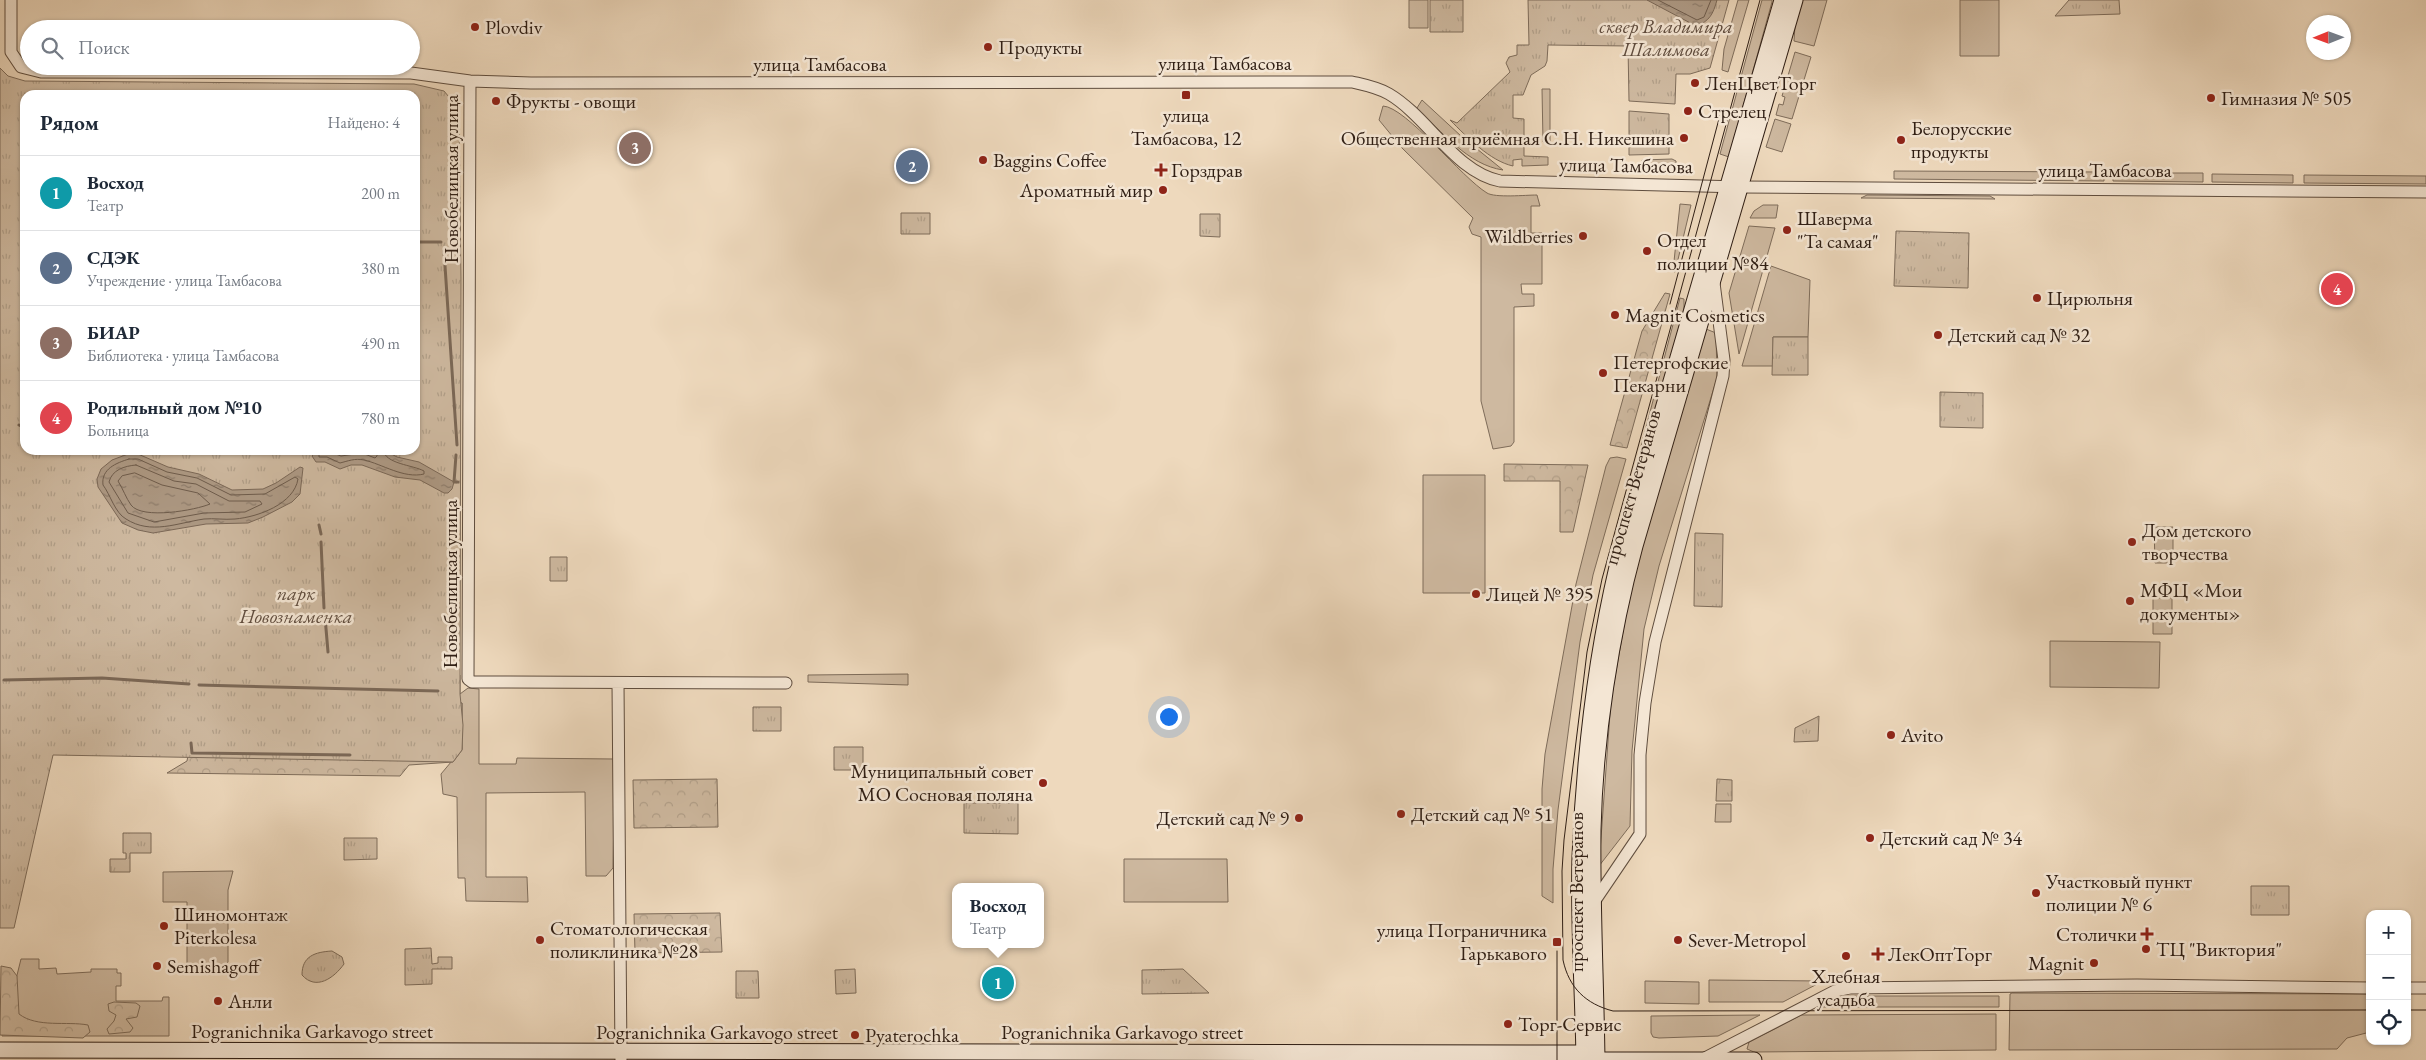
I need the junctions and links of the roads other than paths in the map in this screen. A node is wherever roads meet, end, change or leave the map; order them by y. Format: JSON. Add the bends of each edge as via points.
{"nodes":[{"id":1,"x":11,"y":0,"type":"edge"},
{"id":2,"x":1782,"y":0,"type":"edge"},
{"id":3,"x":1795,"y":0,"type":"edge"},
{"id":4,"x":20,"y":65,"type":"edge"},
{"id":5,"x":420,"y":74,"type":"edge"},
{"id":6,"x":470,"y":81,"type":"junction"},
{"id":7,"x":1734,"y":186,"type":"junction"},
{"id":8,"x":2426,"y":192,"type":"edge"},
{"id":9,"x":1714,"y":281,"type":"junction"},
{"id":10,"x":618,"y":683,"type":"junction"},
{"id":11,"x":786,"y":684,"type":"dead end"},
{"id":12,"x":1594,"y":902,"type":"junction"},
{"id":13,"x":2366,"y":988,"type":"edge"},
{"id":14,"x":2411,"y":988,"type":"edge"},
{"id":15,"x":2426,"y":988,"type":"edge"},
{"id":16,"x":0,"y":1050,"type":"edge"},
{"id":17,"x":621,"y":1056,"type":"edge"},
{"id":18,"x":1370,"y":1056,"type":"edge"},
{"id":19,"x":1592,"y":1059,"type":"edge"},
{"id":20,"x":1702,"y":1059,"type":"edge"},
{"id":21,"x":1754,"y":1060,"type":"edge"}],
"edges":[{"from":1,"to":4,"type":"street","name":"улица Тамбасова","via":[[10,39],[12,52]]},
{"from":2,"to":7,"type":"main road","name":"проспект Ветеранов"},
{"from":3,"to":7,"type":"main road","name":"проспект Ветеранов"},
{"from":5,"to":6,"type":"street","name":"улица Тамбасова"},
{"from":6,"to":7,"type":"street","name":"улица Тамбасова","via":[[1352,82],[1374,86],[1389,94],[1467,165],[1489,179]]},
{"from":6,"to":10,"type":"street","name":"Новобелицкая улица","via":[[468,679],[472,682]]},
{"from":7,"to":8,"type":"street","name":"улица Тамбасова"},
{"from":7,"to":9,"type":"main road","name":"проспект Ветеранов"},
{"from":7,"to":19,"type":"main road","name":"проспект Ветеранов","via":[[1617,567],[1600,650],[1580,857]]},
{"from":9,"to":12,"type":"main road","name":"проспект Ветеранов","via":[[1622,598],[1599,757],[1594,828]]},
{"from":9,"to":12,"type":"street","via":[[1724,376],[1655,642],[1640,755],[1640,834]]},
{"from":10,"to":11,"type":"street"},
{"from":10,"to":17,"type":"street"},
{"from":12,"to":19,"type":"main road","name":"проспект Ветеранов"},
{"from":13,"to":20,"type":"street","via":[[2137,985],[1850,988],[1835,991]]},
{"from":14,"to":15,"type":"street"},
{"from":16,"to":17,"type":"main road","name":"Pogranichnika Garkavogo street"},
{"from":17,"to":18,"type":"main road","name":"Pogranichnika Garkavogo street"},
{"from":18,"to":19,"type":"main road","name":"Pogranichnika Garkavogo street"},
{"from":19,"to":20,"type":"main road","name":"Pogranichnika Garkavogo street"},
{"from":20,"to":21,"type":"main road","name":"Pogranichnika Garkavogo street"}]}
